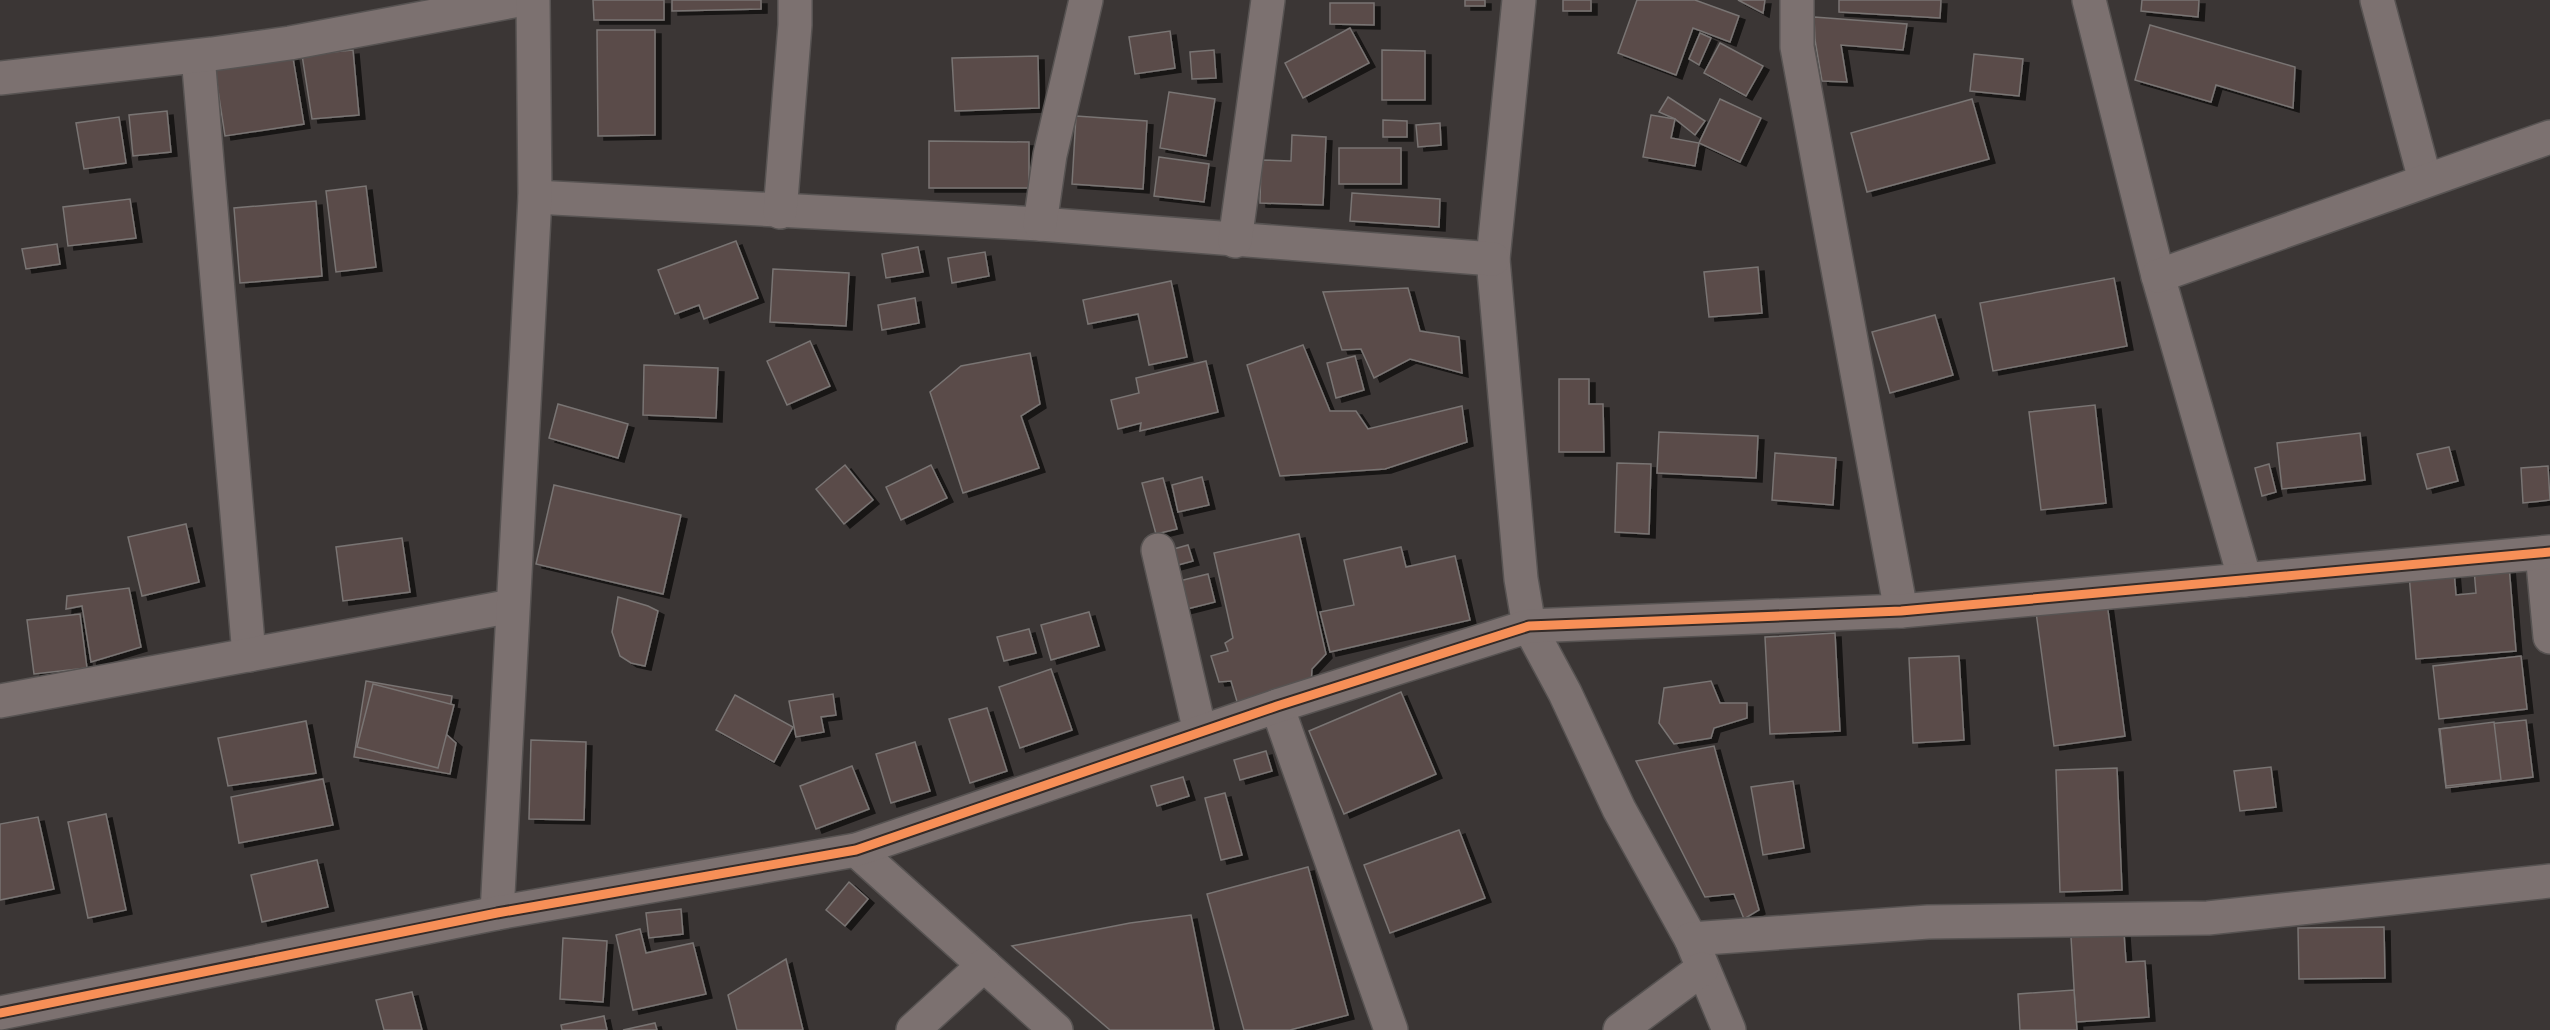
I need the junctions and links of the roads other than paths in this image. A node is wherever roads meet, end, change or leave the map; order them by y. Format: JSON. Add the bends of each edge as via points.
{"nodes":[{"id":1,"x":519,"y":0,"type":"edge"},
{"id":2,"x":533,"y":0,"type":"edge"},
{"id":3,"x":795,"y":0,"type":"edge"},
{"id":4,"x":1086,"y":0,"type":"edge"},
{"id":5,"x":1268,"y":0,"type":"edge"},
{"id":6,"x":1519,"y":0,"type":"edge"},
{"id":7,"x":1797,"y":0,"type":"edge"},
{"id":8,"x":2089,"y":0,"type":"edge"},
{"id":9,"x":2378,"y":0,"type":"edge"},
{"id":10,"x":198,"y":56,"type":"junction"},
{"id":11,"x":0,"y":78,"type":"edge"},
{"id":12,"x":2550,"y":136,"type":"edge"},
{"id":13,"x":2425,"y":180,"type":"junction"},
{"id":14,"x":535,"y":197,"type":"junction"},
{"id":15,"x":780,"y":212,"type":"junction"},
{"id":16,"x":1040,"y":224,"type":"junction"},
{"id":17,"x":1236,"y":241,"type":"junction"},
{"id":18,"x":1493,"y":259,"type":"junction"},
{"id":19,"x":2158,"y":276,"type":"junction"},
{"id":20,"x":1158,"y":550,"type":"dead end"},
{"id":21,"x":2546,"y":552,"type":"edge"},
{"id":22,"x":2245,"y":580,"type":"junction"},
{"id":23,"x":512,"y":606,"type":"junction"},
{"id":24,"x":1901,"y":611,"type":"junction"},
{"id":25,"x":1529,"y":626,"type":"junction"},
{"id":26,"x":2550,"y":637,"type":"edge"},
{"id":27,"x":249,"y":655,"type":"junction"},
{"id":28,"x":0,"y":702,"type":"edge"},
{"id":29,"x":1277,"y":706,"type":"junction"},
{"id":30,"x":1200,"y":732,"type":"junction"},
{"id":31,"x":856,"y":850,"type":"junction"},
{"id":32,"x":2550,"y":881,"type":"edge"},
{"id":33,"x":497,"y":913,"type":"junction"},
{"id":34,"x":1690,"y":939,"type":"junction"},
{"id":35,"x":984,"y":965,"type":"junction"},
{"id":36,"x":1702,"y":969,"type":"junction"},
{"id":37,"x":0,"y":1013,"type":"edge"},
{"id":38,"x":913,"y":1030,"type":"edge"},
{"id":39,"x":1056,"y":1030,"type":"edge"},
{"id":40,"x":1391,"y":1030,"type":"edge"},
{"id":41,"x":1620,"y":1030,"type":"edge"},
{"id":42,"x":1729,"y":1030,"type":"edge"}],
"edges":[{"from":1,"to":10,"type":"street","via":[[290,43]]},
{"from":2,"to":14,"type":"street"},
{"from":3,"to":15,"type":"street"},
{"from":4,"to":16,"type":"street","via":[[1050,155]]},
{"from":5,"to":17,"type":"street"},
{"from":6,"to":18,"type":"street"},
{"from":7,"to":24,"type":"street","via":[[1797,47]]},
{"from":8,"to":19,"type":"street"},
{"from":9,"to":13,"type":"street"},
{"from":10,"to":11,"type":"street"},
{"from":10,"to":27,"type":"street"},
{"from":12,"to":13,"type":"street"},
{"from":13,"to":19,"type":"street"},
{"from":14,"to":15,"type":"street"},
{"from":14,"to":23,"type":"street"},
{"from":15,"to":16,"type":"street"},
{"from":16,"to":17,"type":"street"},
{"from":17,"to":18,"type":"street"},
{"from":18,"to":25,"type":"street","via":[[1521,579]]},
{"from":19,"to":22,"type":"street"},
{"from":20,"to":30,"type":"street"},
{"from":21,"to":22,"type":"street"},
{"from":21,"to":26,"type":"street"},
{"from":22,"to":24,"type":"street"},
{"from":23,"to":27,"type":"street"},
{"from":23,"to":33,"type":"street"},
{"from":24,"to":25,"type":"street"},
{"from":25,"to":29,"type":"street"},
{"from":25,"to":34,"type":"street","via":[[1619,809]]},
{"from":27,"to":28,"type":"street"},
{"from":29,"to":30,"type":"street"},
{"from":29,"to":40,"type":"street"},
{"from":30,"to":31,"type":"street"},
{"from":31,"to":33,"type":"street"},
{"from":31,"to":35,"type":"street"},
{"from":32,"to":34,"type":"street","via":[[2208,918],[1928,922]]},
{"from":33,"to":37,"type":"street"},
{"from":34,"to":36,"type":"street"},
{"from":35,"to":38,"type":"street"},
{"from":35,"to":39,"type":"street"},
{"from":36,"to":41,"type":"street"},
{"from":36,"to":42,"type":"street"}]}
